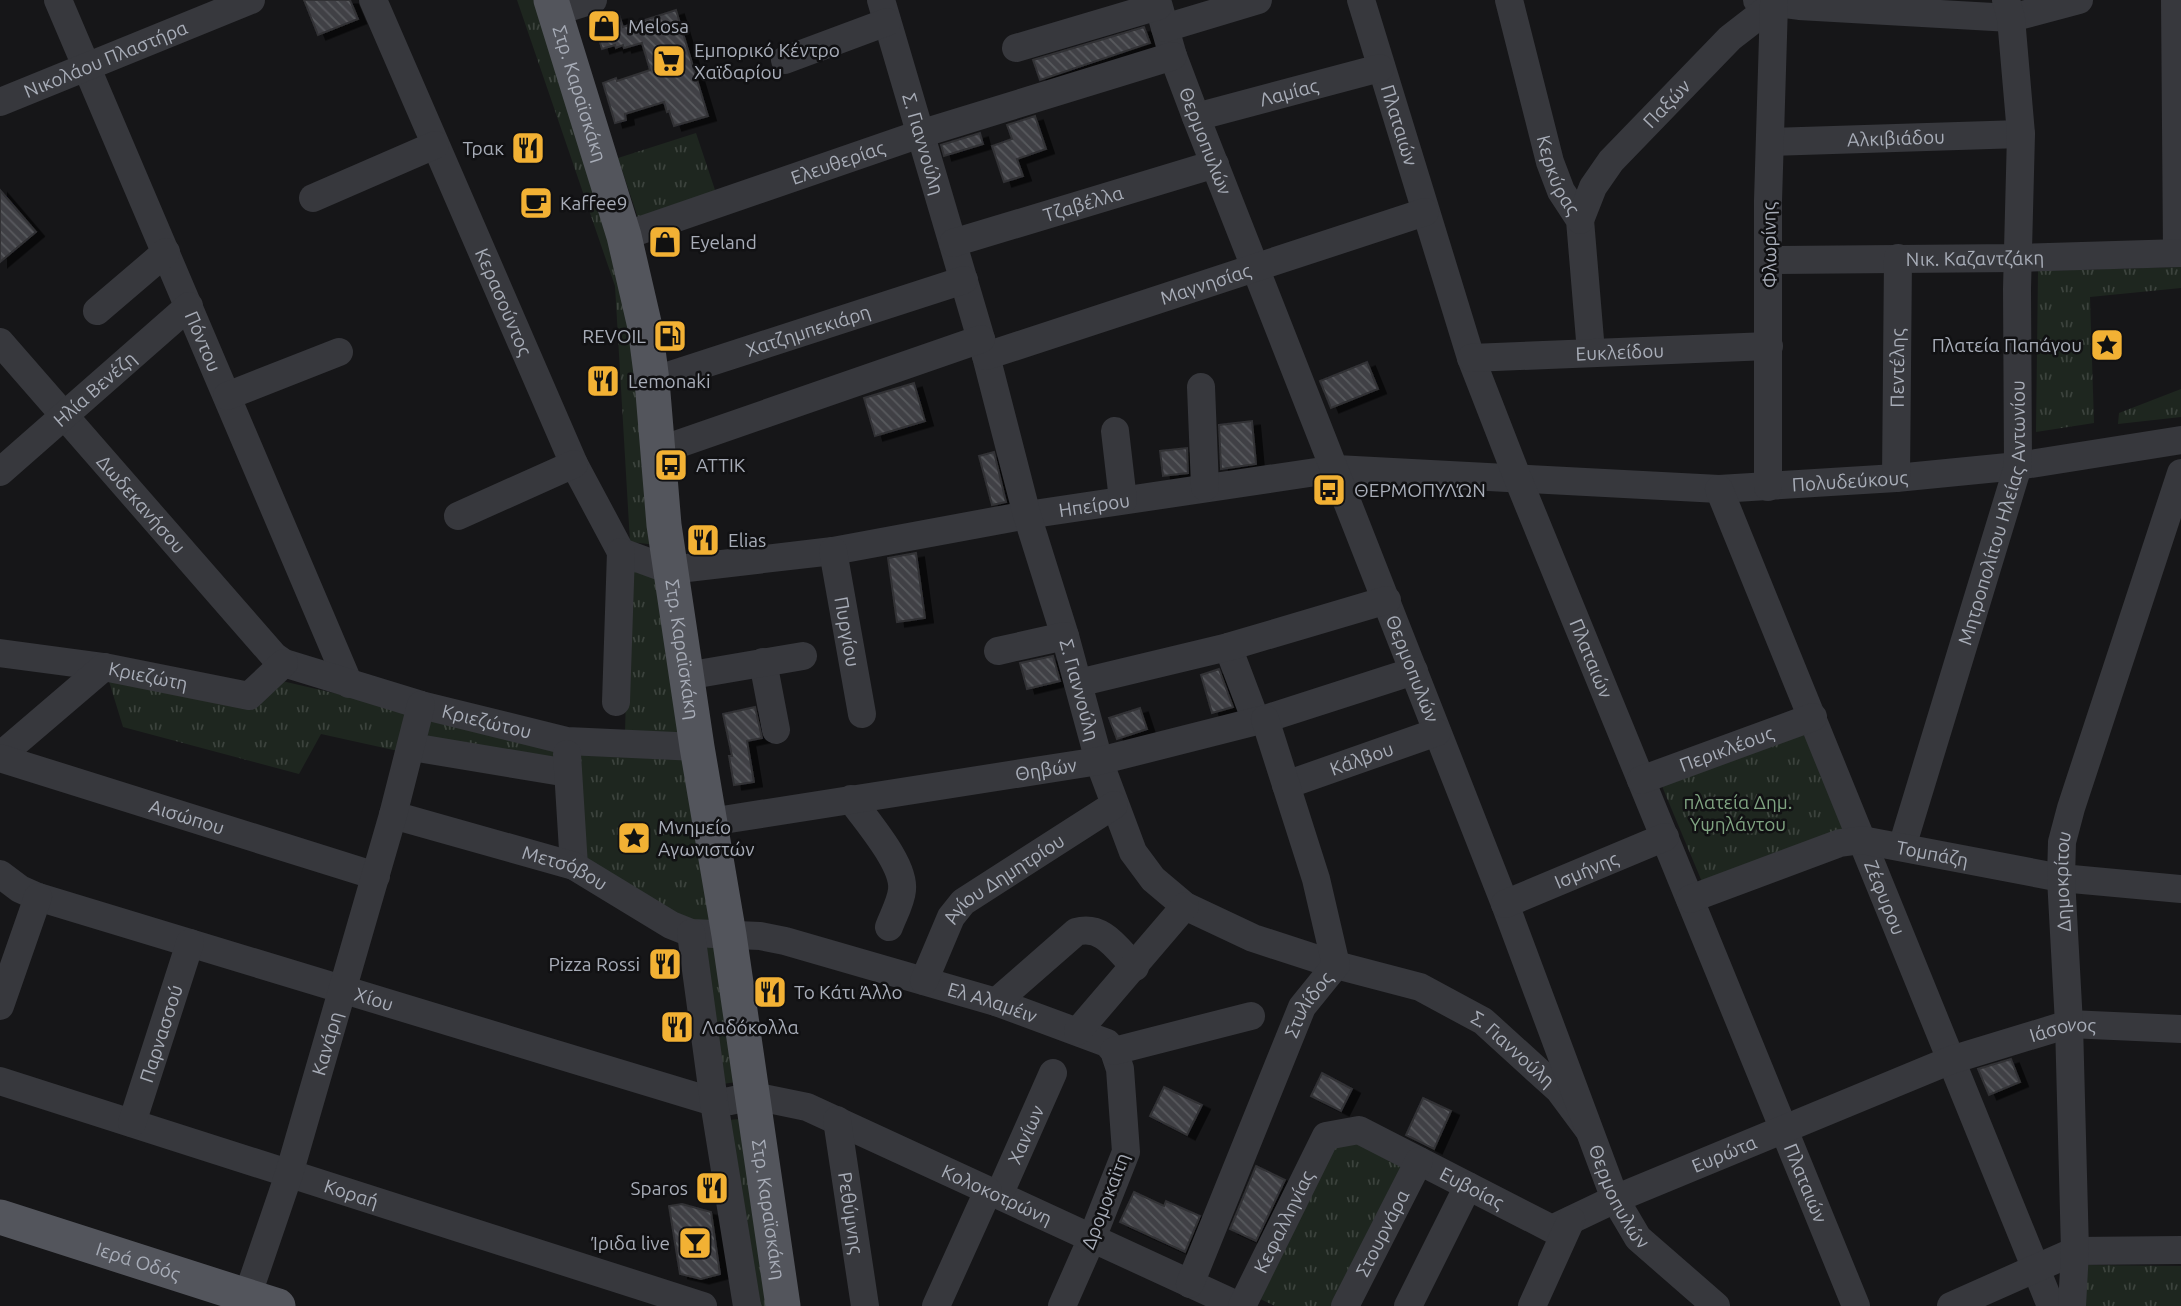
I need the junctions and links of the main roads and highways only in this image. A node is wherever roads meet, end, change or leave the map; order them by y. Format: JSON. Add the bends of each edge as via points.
{"nodes":[{"id":1,"x":553,"y":6,"type":"edge"},
{"id":2,"x":0,"y":1217,"type":"edge"},
{"id":3,"x":0,"y":1239,"type":"edge"},
{"id":4,"x":263,"y":1301,"type":"edge"},
{"id":5,"x":209,"y":1306,"type":"edge"},
{"id":6,"x":783,"y":1306,"type":"edge"}],
"edges":[{"from":1,"to":6,"type":"main road","name":"Στρ. Καραϊσκάκη","via":[[640,300],[670,570]]},
{"from":2,"to":4,"type":"main road","name":"Ιερά Οδός"},
{"from":3,"to":5,"type":"main road","name":"Ιερά Οδός"}]}
